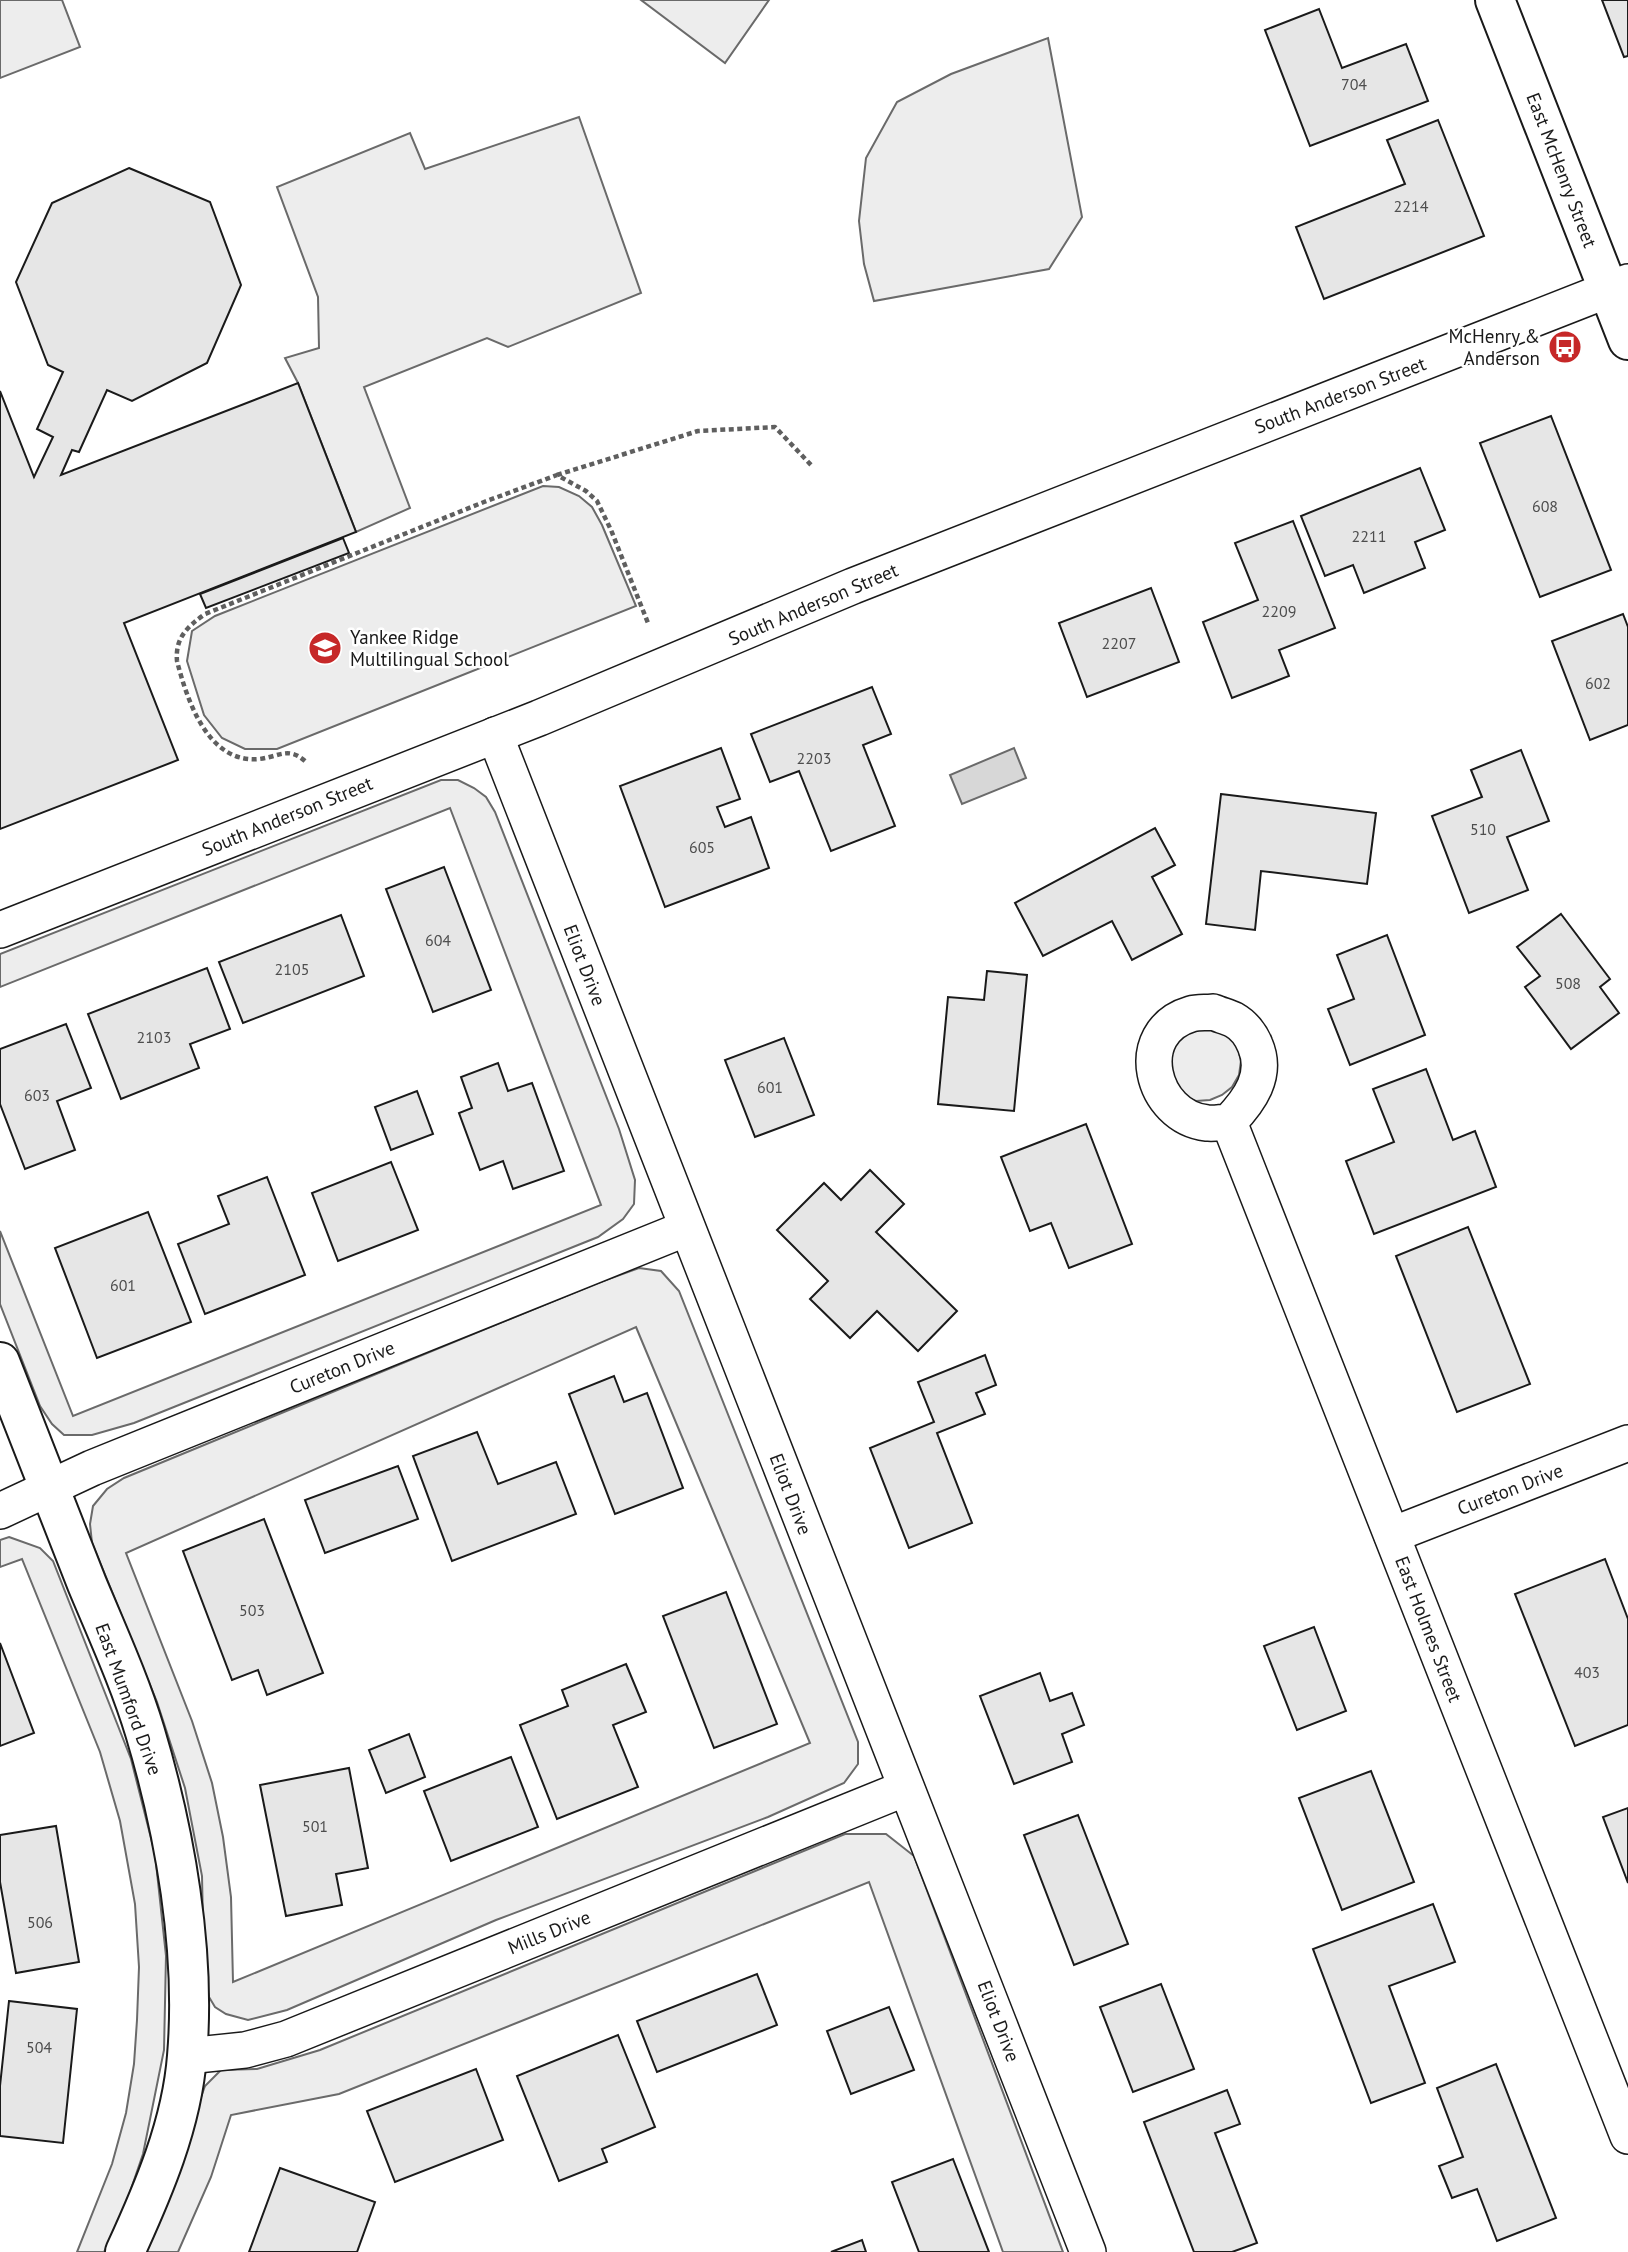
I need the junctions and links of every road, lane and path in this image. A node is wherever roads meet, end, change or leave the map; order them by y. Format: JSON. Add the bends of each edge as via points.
{"nodes":[{"id":1,"x":1495,"y":0,"type":"edge"},
{"id":2,"x":1618,"y":286,"type":"edge"},
{"id":3,"x":1628,"y":340,"type":"edge"},
{"id":4,"x":812,"y":467,"type":"dead end"},
{"id":5,"x":557,"y":475,"type":"junction"},
{"id":6,"x":648,"y":623,"type":"dead end"},
{"id":7,"x":495,"y":735,"type":"junction"},
{"id":8,"x":305,"y":761,"type":"dead end"},
{"id":9,"x":0,"y":930,"type":"edge"},
{"id":10,"x":1229,"y":1122,"type":"dead end"},
{"id":11,"x":687,"y":1228,"type":"junction"},
{"id":12,"x":0,"y":1362,"type":"edge"},
{"id":13,"x":1628,"y":1443,"type":"edge"},
{"id":14,"x":50,"y":1488,"type":"junction"},
{"id":15,"x":0,"y":1511,"type":"edge"},
{"id":16,"x":1392,"y":1535,"type":"junction"},
{"id":17,"x":906,"y":1788,"type":"junction"},
{"id":18,"x":187,"y":2056,"type":"junction"},
{"id":19,"x":1628,"y":2136,"type":"edge"},
{"id":20,"x":125,"y":2252,"type":"edge"},
{"id":21,"x":1088,"y":2252,"type":"edge"}],
"edges":[{"from":1,"to":2,"type":"street","name":"East McHenry Street"},
{"from":2,"to":3,"type":"street","name":"East McHenry Street"},
{"from":2,"to":7,"type":"street","name":"South Anderson Street","via":[[853,586]]},
{"from":4,"to":5,"type":"path","via":[[775,427],[698,431]]},
{"from":5,"to":6,"type":"path","via":[[597,501]]},
{"from":5,"to":8,"type":"path","via":[[205,614],[186,629],[176,650],[177,661],[197,718],[208,734],[242,757],[261,759],[290,753]]},
{"from":7,"to":9,"type":"street","name":"South Anderson Street"},
{"from":7,"to":11,"type":"street","name":"Eliot Drive"},
{"from":10,"to":16,"type":"street","name":"East Holmes Street"},
{"from":11,"to":14,"type":"street","name":"Cureton Drive"},
{"from":11,"to":17,"type":"street","name":"Eliot Drive"},
{"from":12,"to":14,"type":"street","name":"East Mumford Drive"},
{"from":13,"to":16,"type":"street","name":"Cureton Drive"},
{"from":14,"to":15,"type":"street","name":"Cureton Drive"},
{"from":14,"to":18,"type":"street","name":"East Mumford Drive","via":[[144,1729],[166,1806],[179,1880],[189,1987]]},
{"from":16,"to":19,"type":"street","name":"East Holmes Street"},
{"from":17,"to":18,"type":"street","name":"Mills Drive","via":[[286,2039],[245,2050]]},
{"from":17,"to":21,"type":"street","name":"Eliot Drive"},
{"from":18,"to":20,"type":"street","name":"East Mumford Drive","via":[[163,2162]]}]}
